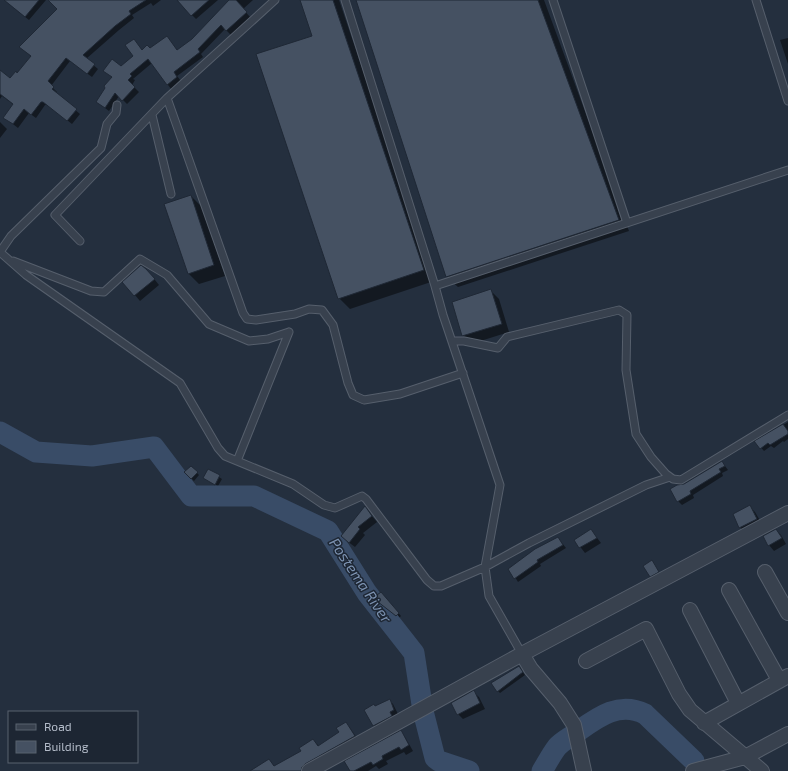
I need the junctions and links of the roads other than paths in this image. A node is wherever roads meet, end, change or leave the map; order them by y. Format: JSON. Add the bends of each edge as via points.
{"nodes":[{"id":1,"x":275,"y":0,"type":"edge"},
{"id":2,"x":345,"y":0,"type":"edge"},
{"id":3,"x":553,"y":0,"type":"edge"},
{"id":4,"x":756,"y":0,"type":"edge"},
{"id":5,"x":168,"y":98,"type":"junction"},
{"id":6,"x":788,"y":102,"type":"edge"},
{"id":7,"x":117,"y":104,"type":"dead end"},
{"id":8,"x":152,"y":115,"type":"junction"},
{"id":9,"x":788,"y":170,"type":"edge"},
{"id":10,"x":172,"y":194,"type":"dead end"},
{"id":11,"x":627,"y":223,"type":"junction"},
{"id":12,"x":80,"y":241,"type":"dead end"},
{"id":13,"x":0,"y":252,"type":"edge"},
{"id":14,"x":8,"y":258,"type":"junction"},
{"id":15,"x":435,"y":286,"type":"junction"},
{"id":16,"x":452,"y":342,"type":"junction"},
{"id":17,"x":463,"y":373,"type":"junction"},
{"id":18,"x":788,"y":415,"type":"edge"},
{"id":19,"x":237,"y":461,"type":"junction"},
{"id":20,"x":670,"y":477,"type":"junction"},
{"id":21,"x":788,"y":513,"type":"edge"},
{"id":22,"x":485,"y":567,"type":"junction"},
{"id":23,"x":765,"y":572,"type":"dead end"},
{"id":24,"x":729,"y":590,"type":"dead end"},
{"id":25,"x":690,"y":610,"type":"dead end"},
{"id":26,"x":788,"y":613,"type":"edge"},
{"id":27,"x":522,"y":654,"type":"junction"},
{"id":28,"x":586,"y":661,"type":"dead end"},
{"id":29,"x":784,"y":678,"type":"edge"},
{"id":30,"x":738,"y":703,"type":"junction"},
{"id":31,"x":704,"y":723,"type":"junction"},
{"id":32,"x":788,"y":734,"type":"edge"},
{"id":33,"x":745,"y":757,"type":"junction"},
{"id":34,"x":309,"y":771,"type":"edge"},
{"id":35,"x":584,"y":771,"type":"edge"},
{"id":36,"x":693,"y":771,"type":"edge"},
{"id":37,"x":762,"y":771,"type":"edge"}],
"edges":[{"from":1,"to":5,"type":"lane"},
{"from":2,"to":15,"type":"lane"},
{"from":3,"to":11,"type":"lane"},
{"from":4,"to":6,"type":"lane"},
{"from":5,"to":8,"type":"lane"},
{"from":5,"to":17,"type":"lane","via":[[247,319],[295,314],[310,309],[322,310],[333,325],[350,389],[353,395],[364,400],[400,394]]},
{"from":7,"to":13,"type":"lane","via":[[116,113],[107,124],[101,148],[12,236]]},
{"from":8,"to":10,"type":"lane"},
{"from":8,"to":12,"type":"lane","via":[[55,215]]},
{"from":9,"to":11,"type":"lane"},
{"from":11,"to":15,"type":"lane"},
{"from":13,"to":14,"type":"lane"},
{"from":14,"to":19,"type":"lane","via":[[26,275],[180,383],[218,448],[225,456]]},
{"from":14,"to":19,"type":"lane","via":[[91,291],[104,292],[140,259],[167,275],[210,324],[249,341],[268,339],[289,332]]},
{"from":15,"to":16,"type":"lane"},
{"from":16,"to":17,"type":"lane"},
{"from":16,"to":20,"type":"lane","via":[[464,341],[498,348],[507,337],[620,310],[627,315],[626,370],[636,434],[651,457]]},
{"from":17,"to":22,"type":"lane","via":[[500,485]]},
{"from":18,"to":20,"type":"lane","via":[[681,480]]},
{"from":19,"to":22,"type":"lane","via":[[294,484],[324,505],[335,508],[362,496],[434,586],[441,586]]},
{"from":20,"to":22,"type":"lane","via":[[646,485]]},
{"from":21,"to":27,"type":"street"},
{"from":22,"to":27,"type":"lane","via":[[489,596]]},
{"from":23,"to":26,"type":"street"},
{"from":24,"to":29,"type":"street"},
{"from":25,"to":30,"type":"street"},
{"from":27,"to":34,"type":"street"},
{"from":27,"to":35,"type":"street","via":[[574,725]]},
{"from":28,"to":31,"type":"street","via":[[646,629],[679,694],[690,710]]},
{"from":29,"to":30,"type":"street"},
{"from":30,"to":31,"type":"street"},
{"from":31,"to":33,"type":"street"},
{"from":32,"to":33,"type":"street"},
{"from":33,"to":36,"type":"street"},
{"from":33,"to":37,"type":"street"}]}
